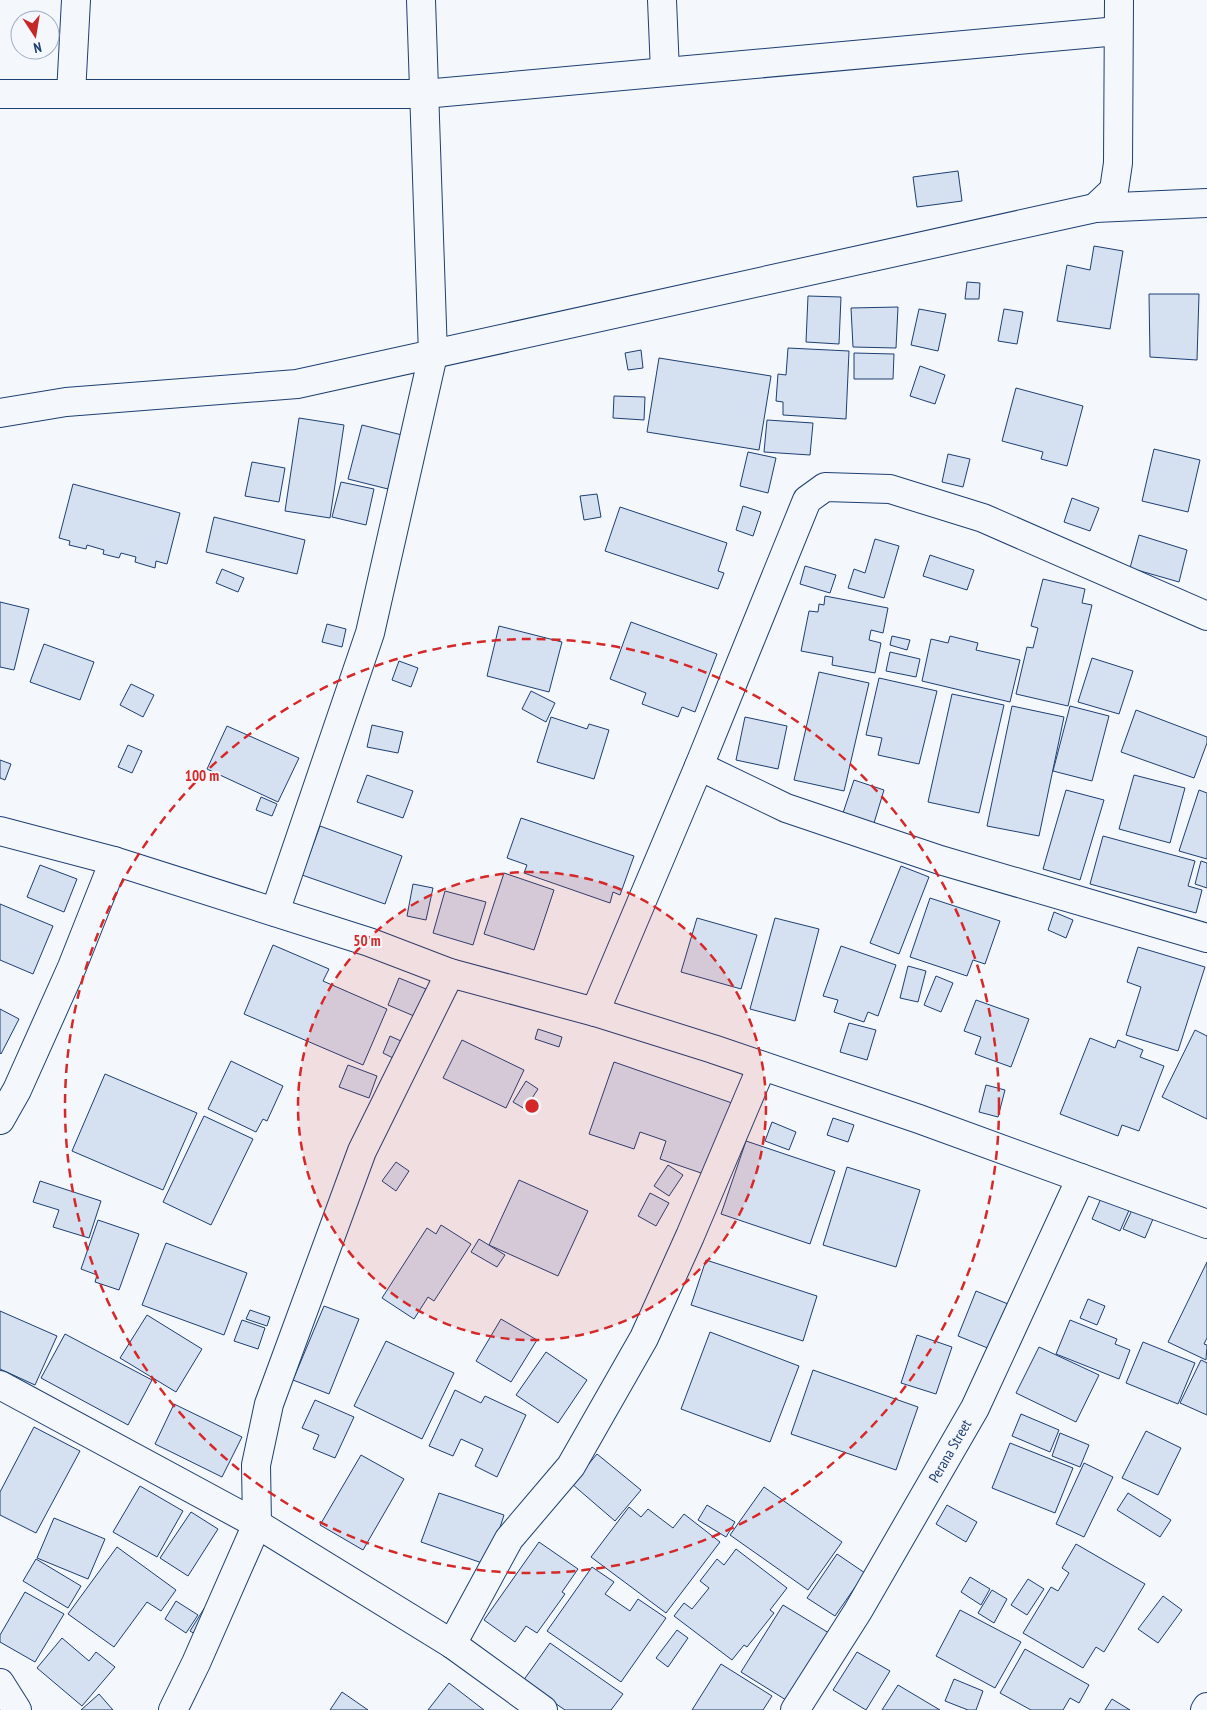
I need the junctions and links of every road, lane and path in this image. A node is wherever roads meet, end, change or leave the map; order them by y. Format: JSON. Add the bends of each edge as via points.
{"nodes":[{"id":1,"x":76,"y":0,"type":"edge"},
{"id":2,"x":421,"y":0,"type":"edge"},
{"id":3,"x":662,"y":0,"type":"edge"},
{"id":4,"x":1120,"y":0,"type":"edge"},
{"id":5,"x":1118,"y":31,"type":"junction"},
{"id":6,"x":665,"y":72,"type":"junction"},
{"id":7,"x":0,"y":94,"type":"edge"},
{"id":8,"x":71,"y":94,"type":"junction"},
{"id":9,"x":424,"y":94,"type":"junction"},
{"id":10,"x":1207,"y":203,"type":"edge"},
{"id":11,"x":1095,"y":208,"type":"junction"},
{"id":12,"x":433,"y":355,"type":"junction"},
{"id":13,"x":0,"y":413,"type":"edge"},
{"id":14,"x":1207,"y":616,"type":"edge"},
{"id":15,"x":700,"y":766,"type":"junction"},
{"id":16,"x":0,"y":831,"type":"edge"},
{"id":17,"x":114,"y":861,"type":"junction"},
{"id":18,"x":275,"y":912,"type":"junction"},
{"id":19,"x":1207,"y":938,"type":"edge"},
{"id":20,"x":450,"y":973,"type":"junction"},
{"id":21,"x":595,"y":1012,"type":"junction"},
{"id":22,"x":762,"y":1066,"type":"junction"},
{"id":23,"x":0,"y":1120,"type":"edge"},
{"id":24,"x":1081,"y":1178,"type":"junction"},
{"id":25,"x":1207,"y":1224,"type":"edge"},
{"id":26,"x":0,"y":1385,"type":"edge"},
{"id":27,"x":257,"y":1524,"type":"junction"},
{"id":28,"x":452,"y":1644,"type":"junction"},
{"id":29,"x":0,"y":1683,"type":"edge"},
{"id":30,"x":1207,"y":1707,"type":"edge"},
{"id":31,"x":17,"y":1710,"type":"edge"},
{"id":32,"x":173,"y":1710,"type":"edge"},
{"id":33,"x":543,"y":1710,"type":"edge"},
{"id":34,"x":795,"y":1710,"type":"edge"},
{"id":35,"x":1205,"y":1710,"type":"edge"}],
"edges":[{"from":1,"to":8,"type":"street"},
{"from":2,"to":9,"type":"street"},
{"from":3,"to":6,"type":"street"},
{"from":4,"to":5,"type":"street"},
{"from":5,"to":6,"type":"street"},
{"from":5,"to":11,"type":"street","via":[[1118,162],[1114,190]]},
{"from":6,"to":9,"type":"street"},
{"from":7,"to":8,"type":"street"},
{"from":8,"to":9,"type":"street"},
{"from":9,"to":12,"type":"street"},
{"from":10,"to":11,"type":"street"},
{"from":11,"to":12,"type":"street"},
{"from":12,"to":13,"type":"street","via":[[297,384],[66,402]]},
{"from":12,"to":18,"type":"street","via":[[370,633]]},
{"from":14,"to":15,"type":"street","via":[[983,518],[890,489],[826,487],[807,500]]},
{"from":15,"to":19,"type":"street","via":[[786,808],[940,860]]},
{"from":15,"to":21,"type":"street"},
{"from":16,"to":17,"type":"street"},
{"from":17,"to":18,"type":"street"},
{"from":17,"to":23,"type":"street","via":[[72,967],[17,1090]]},
{"from":18,"to":20,"type":"street"},
{"from":20,"to":21,"type":"street"},
{"from":20,"to":27,"type":"street","via":[[362,1151],[269,1404],[256,1465]]},
{"from":21,"to":22,"type":"street"},
{"from":22,"to":24,"type":"street","via":[[919,1118]]},
{"from":22,"to":28,"type":"street","via":[[644,1338],[572,1466],[508,1539]]},
{"from":24,"to":25,"type":"street"},
{"from":24,"to":34,"type":"street","name":"Perana Street","via":[[975,1408],[858,1611]]},
{"from":26,"to":27,"type":"street"},
{"from":27,"to":28,"type":"street"},
{"from":27,"to":32,"type":"street"},
{"from":28,"to":33,"type":"street"},
{"from":29,"to":31,"type":"street"},
{"from":30,"to":35,"type":"street"}]}
